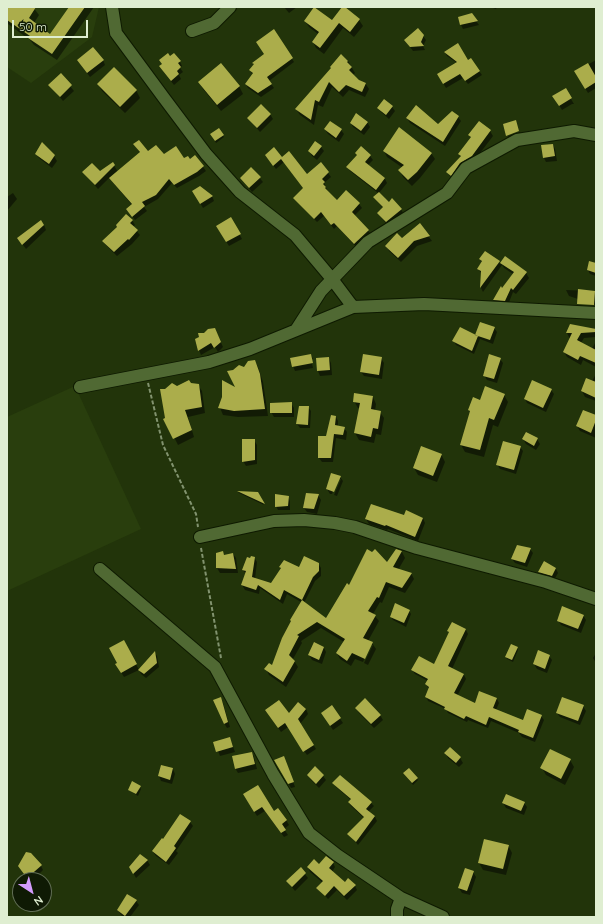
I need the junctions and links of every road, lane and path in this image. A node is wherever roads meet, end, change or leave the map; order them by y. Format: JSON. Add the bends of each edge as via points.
{"nodes":[{"id":1,"x":112,"y":7,"type":"edge"},
{"id":2,"x":230,"y":7,"type":"edge"},
{"id":3,"x":192,"y":31,"type":"dead end"},
{"id":4,"x":596,"y":135,"type":"edge"},
{"id":5,"x":332,"y":279,"type":"junction"},
{"id":6,"x":353,"y":307,"type":"junction"},
{"id":7,"x":596,"y":313,"type":"edge"},
{"id":8,"x":296,"y":330,"type":"junction"},
{"id":9,"x":80,"y":387,"type":"dead end"},
{"id":10,"x":200,"y":537,"type":"dead end"},
{"id":11,"x":100,"y":569,"type":"dead end"},
{"id":12,"x":596,"y":599,"type":"edge"},
{"id":13,"x":401,"y":898,"type":"junction"},
{"id":14,"x":397,"y":917,"type":"edge"},
{"id":15,"x":443,"y":917,"type":"edge"}],
"edges":[{"from":1,"to":5,"type":"street","via":[[116,33],[206,154],[240,192],[294,235]]},
{"from":2,"to":3,"type":"street","via":[[214,23]]},
{"from":4,"to":5,"type":"street","via":[[574,131],[517,140],[466,168],[447,193],[368,242]]},
{"from":5,"to":6,"type":"street"},
{"from":5,"to":8,"type":"street","via":[[321,291]]},
{"from":6,"to":7,"type":"street","via":[[424,304]]},
{"from":6,"to":8,"type":"street"},
{"from":8,"to":9,"type":"street","via":[[209,362]]},
{"from":10,"to":12,"type":"street","via":[[274,521],[336,523],[417,548],[546,582]]},
{"from":11,"to":13,"type":"street","via":[[215,667],[272,774],[309,832],[337,855]]},
{"from":13,"to":14,"type":"street"},
{"from":13,"to":15,"type":"street"}]}
